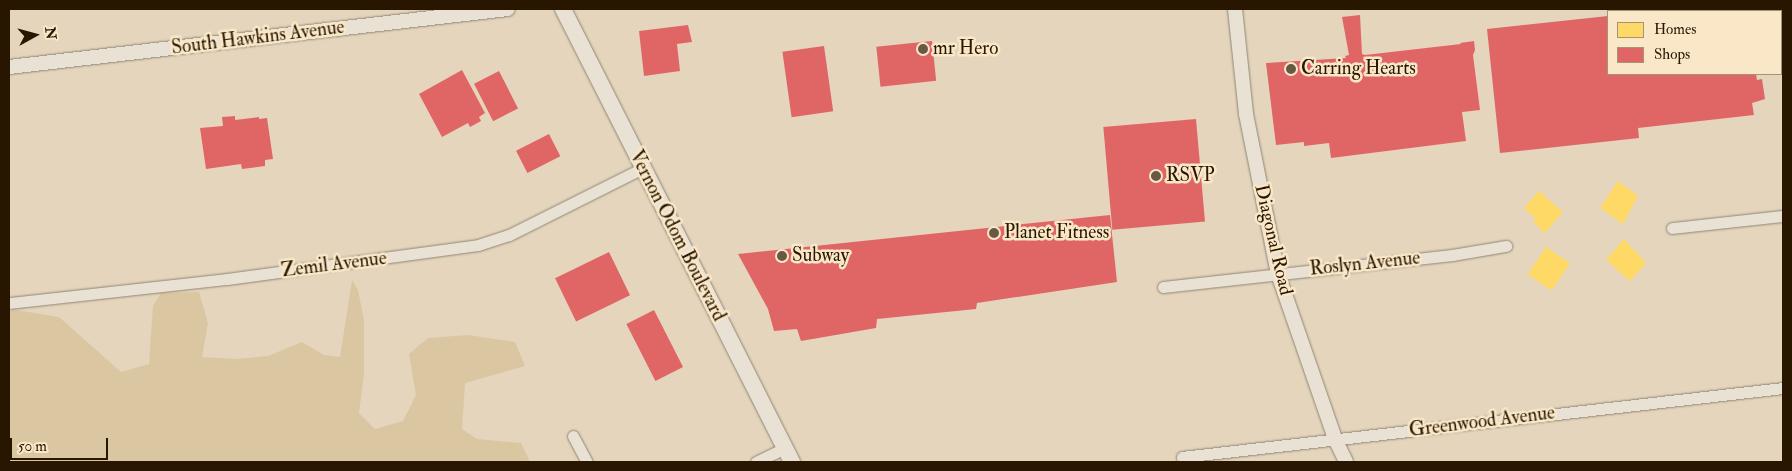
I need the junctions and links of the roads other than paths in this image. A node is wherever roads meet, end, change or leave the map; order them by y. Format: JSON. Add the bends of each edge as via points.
{"nodes":[{"id":1,"x":508,"y":9,"type":"edge"},
{"id":2,"x":563,"y":9,"type":"edge"},
{"id":3,"x":1235,"y":9,"type":"edge"},
{"id":4,"x":9,"y":67,"type":"edge"},
{"id":5,"x":643,"y":168,"type":"junction"},
{"id":6,"x":1783,"y":216,"type":"edge"},
{"id":7,"x":1672,"y":228,"type":"dead end"},
{"id":8,"x":1506,"y":246,"type":"dead end"},
{"id":9,"x":1278,"y":274,"type":"junction"},
{"id":10,"x":1163,"y":287,"type":"dead end"},
{"id":11,"x":9,"y":303,"type":"edge"},
{"id":12,"x":1783,"y":388,"type":"edge"},
{"id":13,"x":573,"y":436,"type":"dead end"},
{"id":14,"x":1335,"y":439,"type":"junction"},
{"id":15,"x":788,"y":455,"type":"edge"},
{"id":16,"x":1182,"y":456,"type":"dead end"},
{"id":17,"x":587,"y":462,"type":"edge"},
{"id":18,"x":756,"y":462,"type":"edge"},
{"id":19,"x":1346,"y":462,"type":"edge"}],
"edges":[{"from":1,"to":4,"type":"street","name":"South Hawkins Avenue"},
{"from":2,"to":5,"type":"main road","name":"Vernon Odom Boulevard"},
{"from":3,"to":9,"type":"street","name":"Diagonal Road","via":[[1246,114]]},
{"from":5,"to":11,"type":"street","name":"Zemil Avenue","via":[[509,235],[478,246],[228,279]]},
{"from":5,"to":15,"type":"main road","name":"Vernon Odom Boulevard"},
{"from":6,"to":7,"type":"street"},
{"from":8,"to":9,"type":"street","name":"Roslyn Avenue"},
{"from":9,"to":10,"type":"street","name":"Roslyn Avenue"},
{"from":9,"to":14,"type":"street","name":"Diagonal Road"},
{"from":12,"to":14,"type":"street","name":"Greenwood Avenue"},
{"from":13,"to":17,"type":"street"},
{"from":14,"to":16,"type":"street","name":"Greenwood Avenue"},
{"from":14,"to":19,"type":"street","name":"Diagonal Road"},
{"from":15,"to":18,"type":"street"}]}
